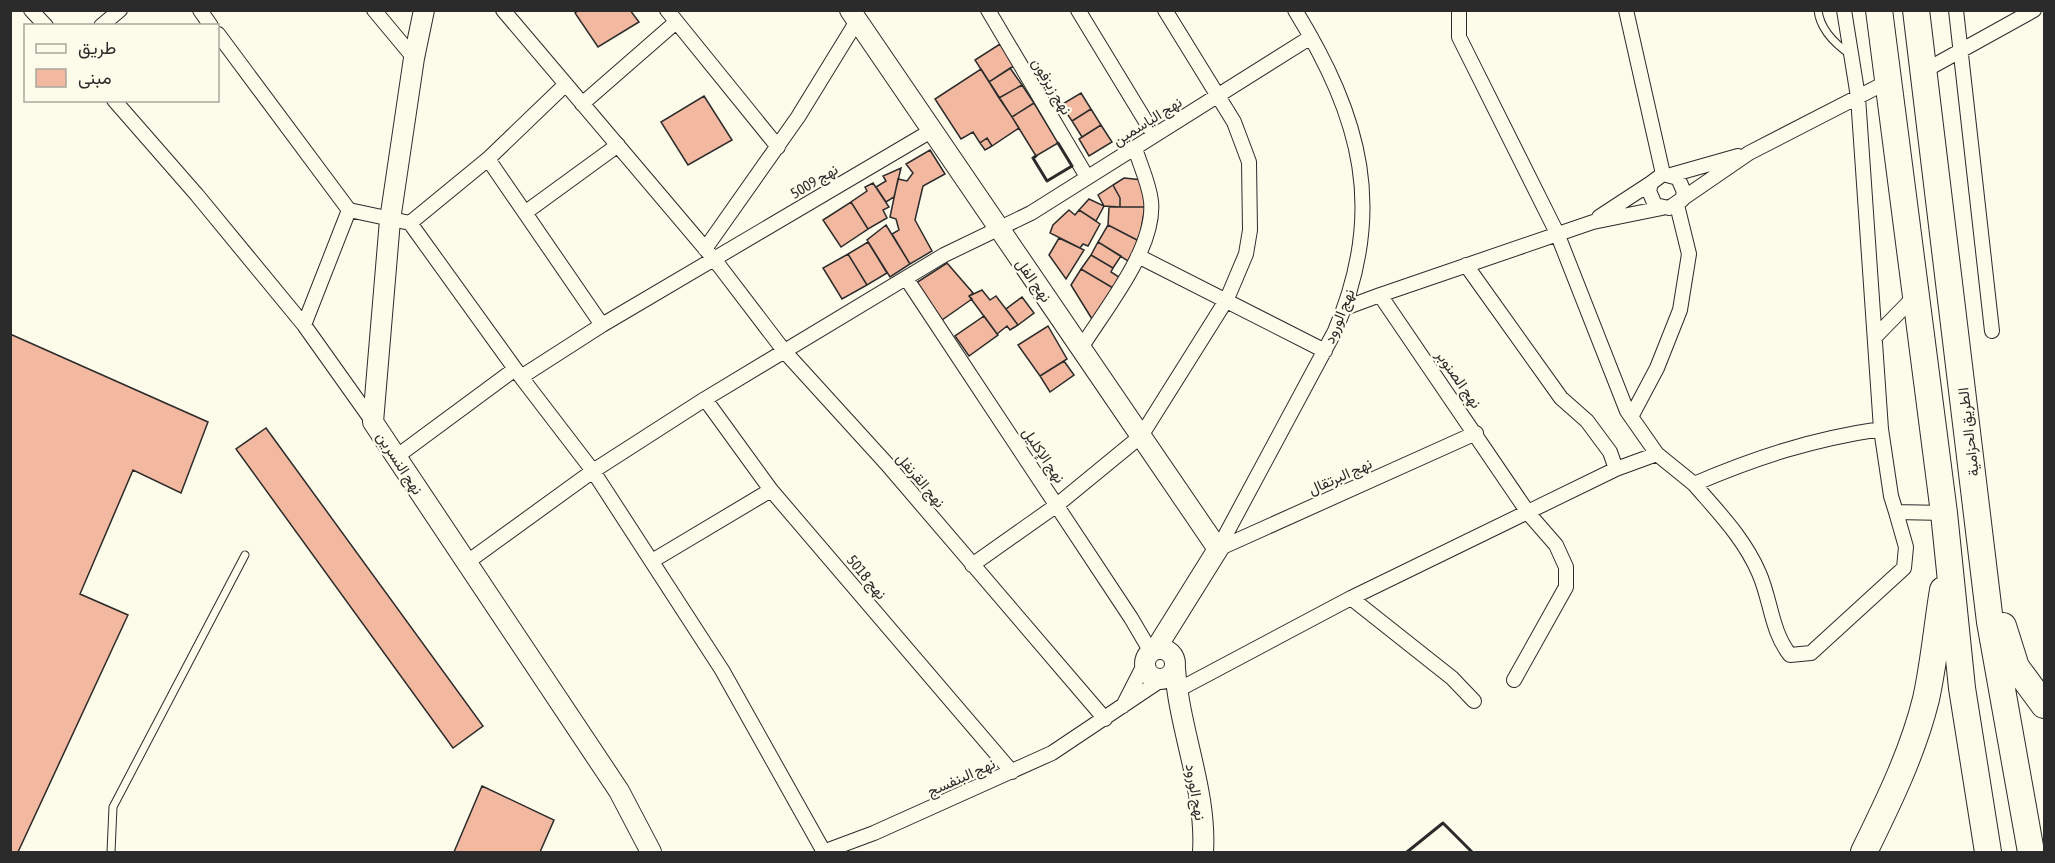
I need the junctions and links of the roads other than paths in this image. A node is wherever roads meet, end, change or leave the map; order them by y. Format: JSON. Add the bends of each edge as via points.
{"nodes":[{"id":1,"x":31,"y":10,"type":"edge"},
{"id":2,"x":120,"y":10,"type":"edge"},
{"id":3,"x":200,"y":10,"type":"edge"},
{"id":4,"x":374,"y":10,"type":"edge"},
{"id":5,"x":424,"y":10,"type":"edge"},
{"id":6,"x":503,"y":10,"type":"edge"},
{"id":7,"x":667,"y":10,"type":"edge"},
{"id":8,"x":988,"y":10,"type":"edge"},
{"id":9,"x":1078,"y":10,"type":"edge"},
{"id":10,"x":1166,"y":10,"type":"edge"},
{"id":11,"x":1295,"y":10,"type":"edge"},
{"id":12,"x":1459,"y":10,"type":"edge"},
{"id":13,"x":1626,"y":10,"type":"edge"},
{"id":14,"x":1818,"y":10,"type":"edge"},
{"id":15,"x":1844,"y":10,"type":"edge"},
{"id":16,"x":1879,"y":10,"type":"edge"},
{"id":17,"x":1916,"y":10,"type":"edge"},
{"id":18,"x":1956,"y":10,"type":"edge"},
{"id":19,"x":2034,"y":10,"type":"edge"},
{"id":20,"x":854,"y":16,"type":"edge"},
{"id":21,"x":676,"y":22,"type":"junction"},
{"id":22,"x":44,"y":24,"type":"edge"},
{"id":23,"x":102,"y":24,"type":"edge"},
{"id":24,"x":210,"y":24,"type":"edge"},
{"id":25,"x":219,"y":35,"type":"edge"},
{"id":26,"x":1311,"y":36,"type":"junction"},
{"id":27,"x":1961,"y":50,"type":"junction"},
{"id":28,"x":1851,"y":56,"type":"junction"},
{"id":29,"x":414,"y":58,"type":"junction"},
{"id":30,"x":1924,"y":71,"type":"junction"},
{"id":31,"x":1887,"y":82,"type":"junction"},
{"id":32,"x":566,"y":84,"type":"junction"},
{"id":33,"x":1217,"y":96,"type":"junction"},
{"id":34,"x":1858,"y":97,"type":"junction"},
{"id":35,"x":116,"y":102,"type":"edge"},
{"id":36,"x":582,"y":104,"type":"junction"},
{"id":37,"x":931,"y":131,"type":"junction"},
{"id":38,"x":1154,"y":135,"type":"junction"},
{"id":39,"x":618,"y":145,"type":"junction"},
{"id":40,"x":778,"y":147,"type":"junction"},
{"id":41,"x":1135,"y":148,"type":"junction"},
{"id":42,"x":1749,"y":153,"type":"junction"},
{"id":43,"x":488,"y":159,"type":"junction"},
{"id":44,"x":1667,"y":174,"type":"junction"},
{"id":45,"x":1087,"y":177,"type":"junction"},
{"id":46,"x":1651,"y":183,"type":"junction"},
{"id":47,"x":1679,"y":202,"type":"junction"},
{"id":48,"x":1662,"y":208,"type":"junction"},
{"id":49,"x":349,"y":210,"type":"junction"},
{"id":50,"x":526,"y":212,"type":"junction"},
{"id":51,"x":390,"y":220,"type":"junction"},
{"id":52,"x":1593,"y":222,"type":"junction"},
{"id":53,"x":410,"y":223,"type":"junction"},
{"id":54,"x":998,"y":229,"type":"junction"},
{"id":55,"x":1557,"y":233,"type":"junction"},
{"id":56,"x":710,"y":254,"type":"junction"},
{"id":57,"x":1138,"y":256,"type":"junction"},
{"id":58,"x":1466,"y":265,"type":"junction"},
{"id":59,"x":906,"y":278,"type":"junction"},
{"id":60,"x":1380,"y":295,"type":"junction"},
{"id":61,"x":1916,"y":296,"type":"junction"},
{"id":62,"x":1227,"y":299,"type":"junction"},
{"id":63,"x":1345,"y":308,"type":"junction"},
{"id":64,"x":304,"y":325,"type":"junction"},
{"id":65,"x":602,"y":325,"type":"junction"},
{"id":66,"x":1992,"y":331,"type":"dead end"},
{"id":67,"x":1875,"y":337,"type":"junction"},
{"id":68,"x":1081,"y":348,"type":"junction"},
{"id":69,"x":1325,"y":351,"type":"junction"},
{"id":70,"x":785,"y":352,"type":"junction"},
{"id":71,"x":518,"y":373,"type":"junction"},
{"id":72,"x":705,"y":399,"type":"junction"},
{"id":73,"x":1631,"y":417,"type":"junction"},
{"id":74,"x":373,"y":422,"type":"junction"},
{"id":75,"x":1881,"y":429,"type":"junction"},
{"id":76,"x":1476,"y":433,"type":"junction"},
{"id":77,"x":1141,"y":436,"type":"junction"},
{"id":78,"x":1657,"y":454,"type":"junction"},
{"id":79,"x":396,"y":457,"type":"junction"},
{"id":80,"x":1617,"y":469,"type":"junction"},
{"id":81,"x":593,"y":471,"type":"junction"},
{"id":82,"x":1694,"y":484,"type":"junction"},
{"id":83,"x":771,"y":490,"type":"junction"},
{"id":84,"x":1057,"y":505,"type":"junction"},
{"id":85,"x":1896,"y":512,"type":"junction"},
{"id":86,"x":1944,"y":513,"type":"junction"},
{"id":87,"x":1529,"y":514,"type":"junction"},
{"id":88,"x":1218,"y":549,"type":"junction"},
{"id":89,"x":1983,"y":553,"type":"junction"},
{"id":90,"x":1948,"y":554,"type":"junction"},
{"id":91,"x":245,"y":555,"type":"dead end"},
{"id":92,"x":652,"y":561,"type":"junction"},
{"id":93,"x":466,"y":563,"type":"junction"},
{"id":94,"x":972,"y":566,"type":"junction"},
{"id":95,"x":1351,"y":598,"type":"junction"},
{"id":96,"x":1161,"y":669,"type":"junction"},
{"id":97,"x":1514,"y":680,"type":"dead end"},
{"id":98,"x":1474,"y":701,"type":"dead end"},
{"id":99,"x":2044,"y":705,"type":"edge"},
{"id":100,"x":1122,"y":708,"type":"junction"},
{"id":101,"x":1105,"y":719,"type":"junction"},
{"id":102,"x":1012,"y":772,"type":"junction"},
{"id":103,"x":111,"y":852,"type":"edge"},
{"id":104,"x":651,"y":852,"type":"edge"},
{"id":105,"x":824,"y":852,"type":"edge"},
{"id":106,"x":1203,"y":852,"type":"edge"},
{"id":107,"x":1864,"y":852,"type":"edge"},
{"id":108,"x":1988,"y":852,"type":"edge"},
{"id":109,"x":2031,"y":852,"type":"edge"}],
"edges":[{"from":1,"to":22,"type":"street"},
{"from":2,"to":23,"type":"street"},
{"from":3,"to":24,"type":"street"},
{"from":4,"to":29,"type":"street"},
{"from":5,"to":29,"type":"street","name":"نهج النسرين"},
{"from":6,"to":32,"type":"street","name":"نهج القرنفل"},
{"from":7,"to":21,"type":"street"},
{"from":8,"to":45,"type":"street","name":"نهج زيزفون"},
{"from":9,"to":38,"type":"street"},
{"from":10,"to":33,"type":"street"},
{"from":11,"to":26,"type":"street","name":"نهج الورود"},
{"from":12,"to":55,"type":"street","via":[[1459,37]]},
{"from":13,"to":44,"type":"street"},
{"from":14,"to":28,"type":"lane","via":[[1820,22]]},
{"from":15,"to":28,"type":"street"},
{"from":16,"to":31,"type":"highway"},
{"from":17,"to":30,"type":"highway","name":"الطريق الحزامية"},
{"from":18,"to":27,"type":"street"},
{"from":19,"to":27,"type":"street"},
{"from":20,"to":37,"type":"street","name":"نهج الفل"},
{"from":20,"to":40,"type":"street"},
{"from":21,"to":36,"type":"street"},
{"from":21,"to":40,"type":"street"},
{"from":25,"to":49,"type":"street"},
{"from":26,"to":33,"type":"street","name":"نهج الياسمين"},
{"from":26,"to":63,"type":"street","name":"نهج الورود","via":[[1352,126],[1362,176],[1357,262]]},
{"from":27,"to":30,"type":"street"},
{"from":27,"to":66,"type":"street"},
{"from":28,"to":34,"type":"street"},
{"from":29,"to":51,"type":"street","name":"نهج النسرين"},
{"from":30,"to":89,"type":"highway","name":"الطريق الحزامية"},
{"from":31,"to":34,"type":"street"},
{"from":31,"to":61,"type":"highway"},
{"from":32,"to":36,"type":"street","name":"نهج القرنفل"},
{"from":32,"to":43,"type":"street"},
{"from":33,"to":38,"type":"street","name":"نهج الياسمين"},
{"from":33,"to":62,"type":"street","via":[[1244,142],[1251,184],[1246,254]]},
{"from":34,"to":42,"type":"street"},
{"from":34,"to":67,"type":"street"},
{"from":35,"to":64,"type":"street"},
{"from":36,"to":39,"type":"street","name":"نهج القرنفل"},
{"from":37,"to":54,"type":"street","name":"نهج الفل"},
{"from":37,"to":56,"type":"street","name":"نهج 5009"},
{"from":38,"to":41,"type":"street","name":"نهج الياسمين"},
{"from":39,"to":50,"type":"street"},
{"from":39,"to":56,"type":"street","name":"نهج القرنفل"},
{"from":40,"to":56,"type":"street"},
{"from":41,"to":45,"type":"street","name":"نهج الياسمين"},
{"from":41,"to":57,"type":"street","via":[[1147,184],[1151,213]]},
{"from":42,"to":44,"type":"street"},
{"from":42,"to":47,"type":"street"},
{"from":43,"to":50,"type":"street"},
{"from":43,"to":53,"type":"street"},
{"from":44,"to":46,"type":"street"},
{"from":44,"to":47,"type":"street","via":[[1682,185]]},
{"from":45,"to":54,"type":"street","name":"نهج الياسمين"},
{"from":46,"to":48,"type":"street","via":[[1650,198]]},
{"from":46,"to":52,"type":"street"},
{"from":47,"to":48,"type":"street"},
{"from":47,"to":73,"type":"street","via":[[1689,254],[1680,310],[1657,368]]},
{"from":48,"to":52,"type":"street"},
{"from":49,"to":51,"type":"street"},
{"from":49,"to":64,"type":"street"},
{"from":50,"to":65,"type":"street"},
{"from":51,"to":53,"type":"street"},
{"from":51,"to":74,"type":"street","name":"نهج النسرين"},
{"from":52,"to":55,"type":"street"},
{"from":53,"to":71,"type":"street"},
{"from":54,"to":59,"type":"street","name":"نهج الياسمين"},
{"from":54,"to":68,"type":"street","name":"نهج الفل"},
{"from":55,"to":58,"type":"street"},
{"from":55,"to":73,"type":"street","via":[[1602,353]]},
{"from":56,"to":65,"type":"street","name":"نهج 5009"},
{"from":56,"to":70,"type":"street","name":"نهج القرنفل"},
{"from":57,"to":62,"type":"street"},
{"from":57,"to":68,"type":"street"},
{"from":58,"to":60,"type":"street"},
{"from":58,"to":80,"type":"street","via":[[1561,398],[1587,421],[1610,452]]},
{"from":59,"to":70,"type":"street","name":"نهج الياسمين"},
{"from":59,"to":84,"type":"street","name":"نهج الإكليل"},
{"from":60,"to":63,"type":"street"},
{"from":60,"to":76,"type":"street","name":"نهج الصنوبر"},
{"from":61,"to":67,"type":"street"},
{"from":61,"to":86,"type":"highway"},
{"from":62,"to":69,"type":"street"},
{"from":62,"to":77,"type":"street"},
{"from":63,"to":69,"type":"street","name":"نهج الورود"},
{"from":64,"to":74,"type":"street"},
{"from":65,"to":71,"type":"street","name":"نهج 5009"},
{"from":67,"to":75,"type":"street"},
{"from":68,"to":77,"type":"street","name":"نهج الفل"},
{"from":69,"to":88,"type":"street","name":"نهج الورود"},
{"from":70,"to":72,"type":"street","name":"نهج الياسمين"},
{"from":70,"to":94,"type":"street","name":"نهج القرنفل","via":[[886,463]]},
{"from":71,"to":79,"type":"street","name":"نهج 5009"},
{"from":71,"to":81,"type":"street"},
{"from":72,"to":81,"type":"street","name":"نهج الياسمين"},
{"from":72,"to":83,"type":"street","name":"نهج 5018"},
{"from":73,"to":78,"type":"street"},
{"from":74,"to":79,"type":"street","name":"نهج النسرين"},
{"from":75,"to":82,"type":"street","via":[[1831,437],[1756,457]]},
{"from":75,"to":85,"type":"street"},
{"from":76,"to":87,"type":"street","name":"نهج الصنوبر"},
{"from":76,"to":88,"type":"street","name":"نهج البرتقال"},
{"from":77,"to":84,"type":"street"},
{"from":77,"to":88,"type":"street","name":"نهج الفل"},
{"from":78,"to":80,"type":"street","name":"نهج البنفسج"},
{"from":78,"to":82,"type":"street"},
{"from":79,"to":93,"type":"street","name":"نهج النسرين"},
{"from":80,"to":87,"type":"street","name":"نهج البنفسج"},
{"from":81,"to":92,"type":"street"},
{"from":81,"to":93,"type":"street","name":"نهج الياسمين"},
{"from":82,"to":85,"type":"street","via":[[1744,543],[1760,575],[1780,643],[1790,655],[1811,653],[1904,568],[1906,547]]},
{"from":83,"to":92,"type":"street"},
{"from":83,"to":102,"type":"street","name":"نهج 5018"},
{"from":84,"to":94,"type":"street"},
{"from":84,"to":96,"type":"street","name":"نهج الإكليل"},
{"from":85,"to":86,"type":"street"},
{"from":86,"to":90,"type":"highway"},
{"from":87,"to":95,"type":"street","name":"نهج البنفسج"},
{"from":87,"to":97,"type":"street","name":"نهج الصنوبر","via":[[1556,545],[1566,567],[1566,587]]},
{"from":88,"to":96,"type":"street","name":"نهج الورود","via":[[1187,600]]},
{"from":89,"to":99,"type":"highway","via":[[2016,667]]},
{"from":89,"to":109,"type":"highway","name":"الطريق الحزامية","via":[[2000,687]]},
{"from":90,"to":107,"type":"highway","via":[[1925,702],[1898,780]]},
{"from":90,"to":108,"type":"highway","via":[[1962,688]]},
{"from":91,"to":103,"type":"lane","via":[[113,807]]},
{"from":92,"to":105,"type":"street","via":[[722,670]]},
{"from":93,"to":104,"type":"street","name":"نهج النسرين","via":[[619,791]]},
{"from":94,"to":101,"type":"street","name":"نهج القرنفل"},
{"from":95,"to":96,"type":"street","name":"نهج البنفسج"},
{"from":95,"to":98,"type":"street","via":[[1452,678]]},
{"from":96,"to":100,"type":"street"},
{"from":96,"to":100,"type":"street","name":"نهج البنفسج"},
{"from":96,"to":106,"type":"street","name":"نهج الورود","via":[[1194,773]]},
{"from":100,"to":101,"type":"street","name":"نهج البنفسج"},
{"from":101,"to":102,"type":"street","name":"نهج البنفسج","via":[[1052,753]]},
{"from":102,"to":105,"type":"street","name":"نهج البنفسج","via":[[874,834]]}]}
